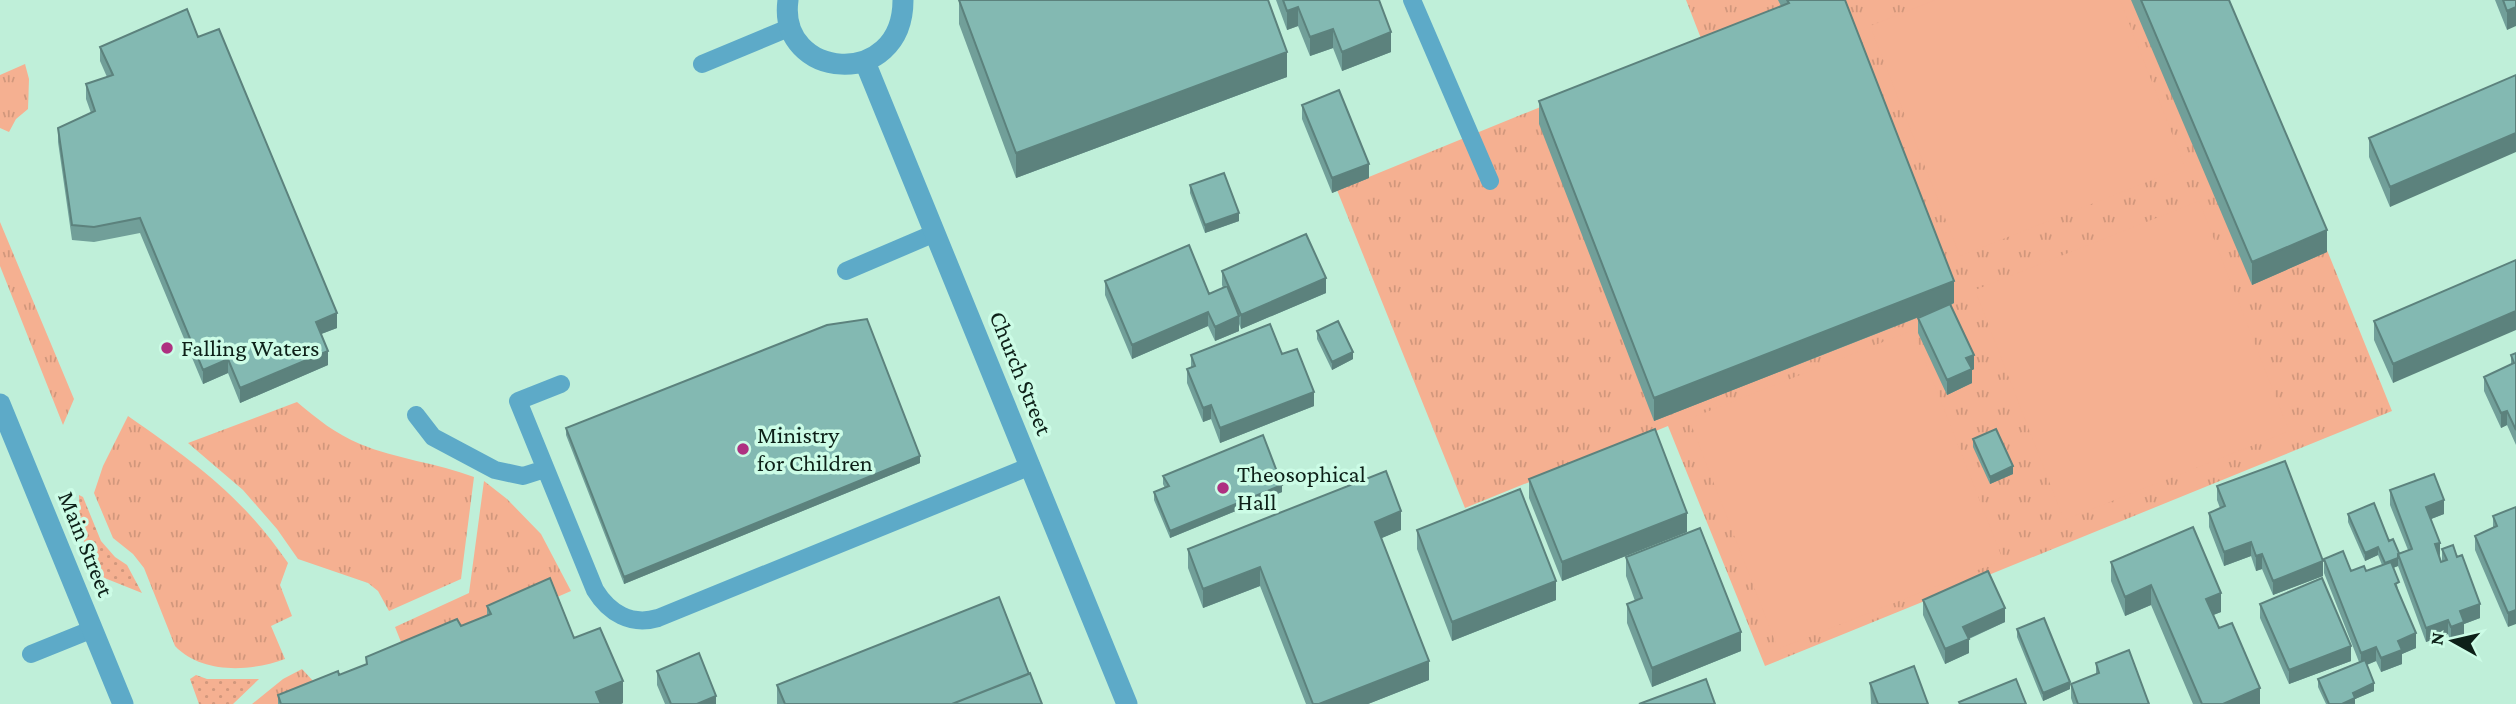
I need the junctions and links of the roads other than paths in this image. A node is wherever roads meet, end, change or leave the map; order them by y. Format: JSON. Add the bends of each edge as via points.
{"nodes":[{"id":1,"x":788,"y":0,"type":"edge"},
{"id":2,"x":903,"y":0,"type":"edge"},
{"id":3,"x":1412,"y":0,"type":"edge"},
{"id":4,"x":791,"y":27,"type":"junction"},
{"id":5,"x":865,"y":62,"type":"junction"},
{"id":6,"x":702,"y":64,"type":"dead end"},
{"id":7,"x":1490,"y":181,"type":"dead end"},
{"id":8,"x":935,"y":233,"type":"junction"},
{"id":9,"x":846,"y":271,"type":"dead end"},
{"id":10,"x":561,"y":384,"type":"dead end"},
{"id":11,"x":0,"y":404,"type":"edge"},
{"id":12,"x":416,"y":415,"type":"dead end"},
{"id":13,"x":1031,"y":466,"type":"junction"},
{"id":14,"x":545,"y":469,"type":"junction"},
{"id":15,"x":93,"y":629,"type":"junction"},
{"id":16,"x":31,"y":654,"type":"dead end"},
{"id":17,"x":123,"y":704,"type":"edge"},
{"id":18,"x":1127,"y":704,"type":"edge"}],
"edges":[{"from":1,"to":4,"type":"street"},
{"from":2,"to":5,"type":"street","via":[[894,38]]},
{"from":3,"to":7,"type":"lane"},
{"from":4,"to":5,"type":"street","via":[[813,56],[829,63]]},
{"from":4,"to":6,"type":"lane"},
{"from":5,"to":8,"type":"street","name":"Church Street"},
{"from":8,"to":9,"type":"lane"},
{"from":8,"to":13,"type":"street","name":"Church Street"},
{"from":10,"to":14,"type":"lane","via":[[518,401]]},
{"from":11,"to":15,"type":"street","name":"Main Street"},
{"from":12,"to":14,"type":"lane","via":[[433,437],[495,470],[523,476]]},
{"from":13,"to":14,"type":"lane","via":[[642,621],[622,616],[602,601]]},
{"from":13,"to":18,"type":"street","name":"Church Street"},
{"from":15,"to":16,"type":"lane"},
{"from":15,"to":17,"type":"street","name":"Main Street"}]}
